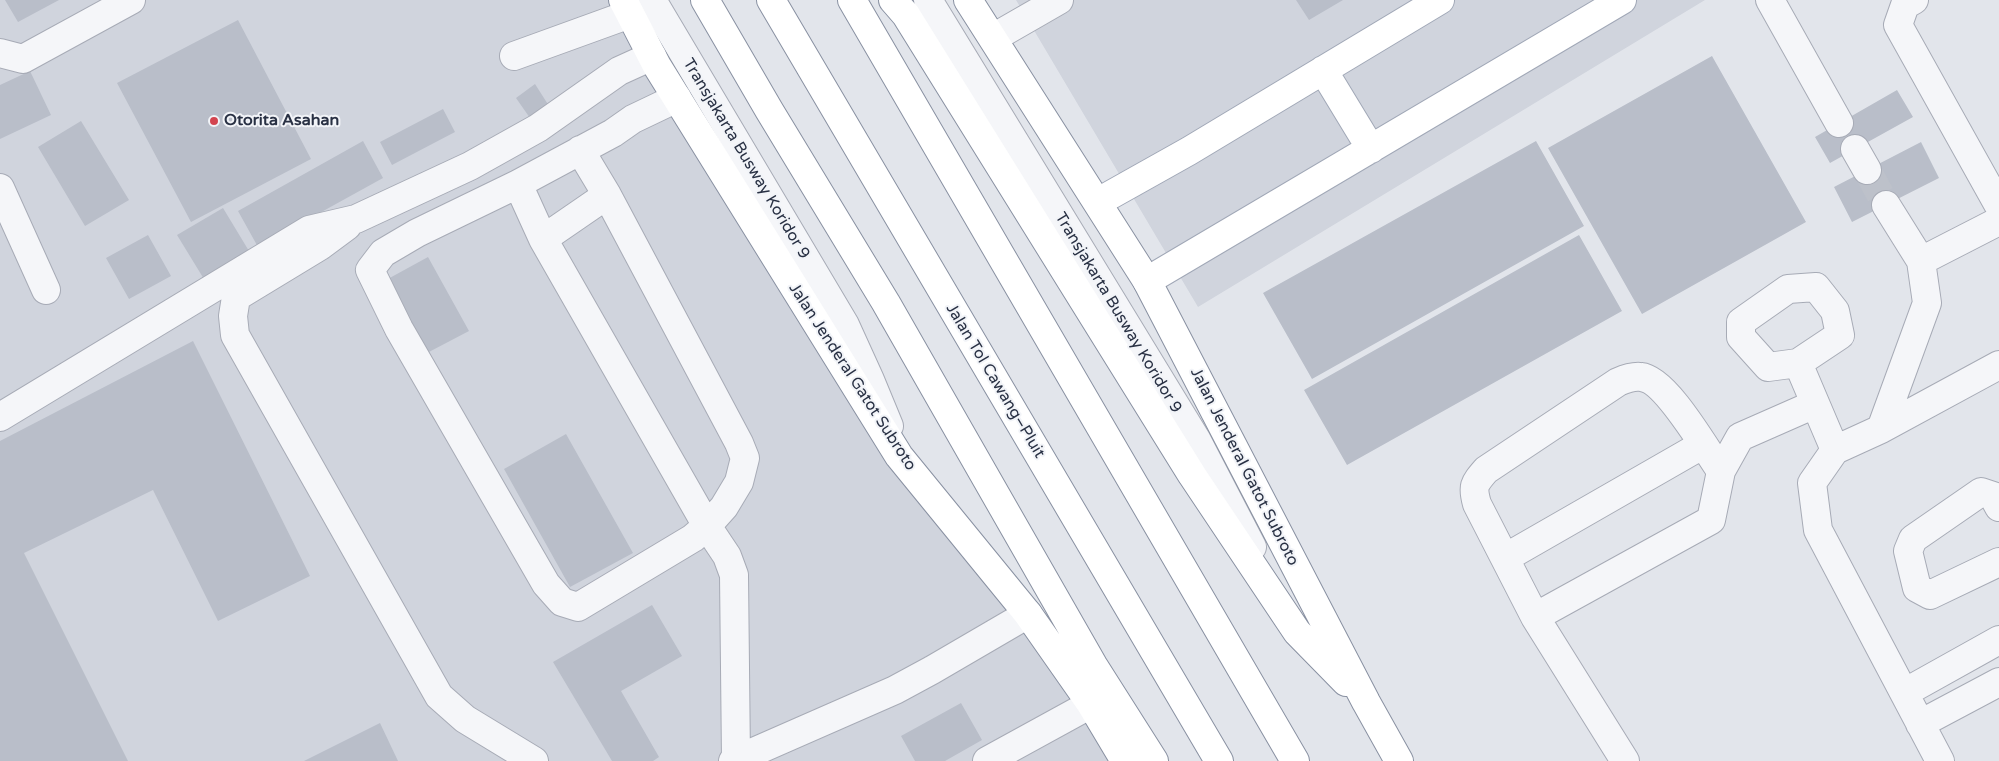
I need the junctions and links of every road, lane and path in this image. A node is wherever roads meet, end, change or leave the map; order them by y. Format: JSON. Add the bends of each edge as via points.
{"nodes":[{"id":1,"x":132,"y":0,"type":"edge"},
{"id":2,"x":705,"y":0,"type":"edge"},
{"id":3,"x":771,"y":0,"type":"edge"},
{"id":4,"x":852,"y":0,"type":"edge"},
{"id":5,"x":893,"y":0,"type":"edge"},
{"id":6,"x":928,"y":0,"type":"edge"},
{"id":7,"x":968,"y":0,"type":"edge"},
{"id":8,"x":1059,"y":0,"type":"edge"},
{"id":9,"x":1440,"y":0,"type":"edge"},
{"id":10,"x":1622,"y":0,"type":"edge"},
{"id":11,"x":1770,"y":0,"type":"edge"},
{"id":12,"x":1914,"y":0,"type":"edge"},
{"id":13,"x":635,"y":5,"type":"edge"},
{"id":14,"x":993,"y":38,"type":"junction"},
{"id":15,"x":1,"y":54,"type":"edge"},
{"id":16,"x":514,"y":56,"type":"dead end"},
{"id":17,"x":652,"y":56,"type":"junction"},
{"id":18,"x":1323,"y":70,"type":"junction"},
{"id":19,"x":677,"y":98,"type":"junction"},
{"id":20,"x":1839,"y":123,"type":"dead end"},
{"id":21,"x":1371,"y":149,"type":"junction"},
{"id":22,"x":580,"y":150,"type":"junction"},
{"id":23,"x":518,"y":184,"type":"junction"},
{"id":24,"x":0,"y":188,"type":"edge"},
{"id":25,"x":607,"y":195,"type":"junction"},
{"id":26,"x":1098,"y":202,"type":"junction"},
{"id":27,"x":1886,"y":205,"type":"tunnel mouth"},
{"id":28,"x":1999,"y":206,"type":"edge"},
{"id":29,"x":356,"y":219,"type":"junction"},
{"id":30,"x":1999,"y":221,"type":"edge"},
{"id":31,"x":543,"y":240,"type":"junction"},
{"id":32,"x":1922,"y":260,"type":"junction"},
{"id":33,"x":1147,"y":281,"type":"junction"},
{"id":34,"x":46,"y":290,"type":"dead end"},
{"id":35,"x":1798,"y":363,"type":"dead end"},
{"id":36,"x":1999,"y":365,"type":"edge"},
{"id":37,"x":1815,"y":404,"type":"junction"},
{"id":38,"x":0,"y":417,"type":"edge"},
{"id":39,"x":1881,"y":429,"type":"junction"},
{"id":40,"x":1702,"y":445,"type":"junction"},
{"id":41,"x":1835,"y":450,"type":"junction"},
{"id":42,"x":899,"y":456,"type":"junction"},
{"id":43,"x":1721,"y":471,"type":"junction"},
{"id":44,"x":1999,"y":507,"type":"edge"},
{"id":45,"x":707,"y":526,"type":"junction"},
{"id":46,"x":1505,"y":558,"type":"junction"},
{"id":47,"x":1999,"y":562,"type":"edge"},
{"id":48,"x":1028,"y":614,"type":"junction"},
{"id":49,"x":1535,"y":616,"type":"junction"},
{"id":50,"x":1297,"y":632,"type":"junction"},
{"id":51,"x":1999,"y":640,"type":"edge"},
{"id":52,"x":1999,"y":682,"type":"edge"},
{"id":53,"x":1904,"y":693,"type":"junction"},
{"id":54,"x":1366,"y":702,"type":"junction"},
{"id":55,"x":1091,"y":704,"type":"junction"},
{"id":56,"x":1920,"y":724,"type":"junction"},
{"id":57,"x":735,"y":760,"type":"edge"},
{"id":58,"x":534,"y":761,"type":"edge"},
{"id":59,"x":987,"y":761,"type":"edge"},
{"id":60,"x":1124,"y":761,"type":"edge"},
{"id":61,"x":1154,"y":761,"type":"edge"},
{"id":62,"x":1219,"y":761,"type":"edge"},
{"id":63,"x":1295,"y":761,"type":"edge"},
{"id":64,"x":1399,"y":761,"type":"edge"},
{"id":65,"x":1625,"y":761,"type":"edge"},
{"id":66,"x":1940,"y":761,"type":"edge"}],
"edges":[{"from":1,"to":15,"type":"lane","via":[[23,59]]},
{"from":2,"to":61,"type":"main road","via":[[886,303],[1093,665]]},
{"from":3,"to":62,"type":"main road","name":"Jalan Tol Cawang–Pluit"},
{"from":4,"to":63,"type":"main road"},
{"from":5,"to":50,"type":"main road","via":[[906,15],[1192,475]]},
{"from":6,"to":50,"type":"lane","name":"Transjakarta Busway Koridor 9","via":[[1196,440]]},
{"from":7,"to":14,"type":"main road","name":"Jalan Jenderal Gatot Subroto"},
{"from":8,"to":14,"type":"lane"},
{"from":9,"to":18,"type":"main road"},
{"from":10,"to":21,"type":"main road"},
{"from":11,"to":20,"type":"lane"},
{"from":12,"to":28,"type":"lane","via":[[1905,5],[1898,25]]},
{"from":13,"to":16,"type":"lane"},
{"from":13,"to":17,"type":"main road","name":"Jalan Jenderal Gatot Subroto"},
{"from":13,"to":42,"type":"lane","name":"Transjakarta Busway Koridor 9","via":[[845,325]]},
{"from":14,"to":26,"type":"main road","name":"Jalan Jenderal Gatot Subroto"},
{"from":17,"to":19,"type":"main road","name":"Jalan Jenderal Gatot Subroto"},
{"from":17,"to":29,"type":"lane","via":[[619,71],[538,128],[478,161]]},
{"from":18,"to":21,"type":"main road"},
{"from":18,"to":26,"type":"main road"},
{"from":19,"to":22,"type":"lane","via":[[632,119]]},
{"from":19,"to":42,"type":"main road","name":"Jalan Jenderal Gatot Subroto"},
{"from":21,"to":33,"type":"main road"},
{"from":22,"to":23,"type":"lane"},
{"from":22,"to":25,"type":"lane"},
{"from":23,"to":31,"type":"lane"},
{"from":23,"to":45,"type":"lane","via":[[383,253],[370,270],[399,329],[546,584],[562,602],[578,607],[693,538]]},
{"from":24,"to":34,"type":"lane"},
{"from":25,"to":31,"type":"lane"},
{"from":25,"to":45,"type":"lane","via":[[745,458],[739,482],[724,507]]},
{"from":26,"to":33,"type":"main road","name":"Jalan Jenderal Gatot Subroto"},
{"from":27,"to":32,"type":"lane"},
{"from":29,"to":38,"type":"lane","via":[[309,230]]},
{"from":29,"to":58,"type":"lane","via":[[320,246],[236,297],[233,316],[235,336],[439,696],[465,719]]},
{"from":30,"to":32,"type":"lane"},
{"from":31,"to":45,"type":"lane"},
{"from":32,"to":39,"type":"lane","via":[[1927,303]]},
{"from":33,"to":54,"type":"main road","name":"Jalan Jenderal Gatot Subroto"},
{"from":35,"to":37,"type":"lane"},
{"from":36,"to":39,"type":"lane"},
{"from":37,"to":41,"type":"lane"},
{"from":37,"to":43,"type":"lane","via":[[1740,437]]},
{"from":39,"to":41,"type":"lane"},
{"from":40,"to":43,"type":"lane"},
{"from":40,"to":46,"type":"lane"},
{"from":40,"to":46,"type":"lane","via":[[1673,400],[1654,381],[1641,377],[1618,382],[1486,470],[1475,482],[1473,491],[1477,504]]},
{"from":41,"to":53,"type":"lane","via":[[1812,482],[1818,530]]},
{"from":42,"to":48,"type":"main road","name":"Jalan Jenderal Gatot Subroto"},
{"from":43,"to":49,"type":"lane","via":[[1711,520]]},
{"from":44,"to":47,"type":"lane","via":[[1993,496],[1981,492],[1913,538],[1908,551],[1917,588],[1930,595]]},
{"from":45,"to":57,"type":"lane","via":[[727,556],[734,575]]},
{"from":46,"to":49,"type":"lane"},
{"from":48,"to":55,"type":"main road","name":"Jalan Jenderal Gatot Subroto"},
{"from":48,"to":57,"type":"lane","via":[[895,690]]},
{"from":49,"to":65,"type":"lane"},
{"from":50,"to":54,"type":"main road"},
{"from":51,"to":53,"type":"lane"},
{"from":52,"to":56,"type":"lane"},
{"from":53,"to":56,"type":"lane"},
{"from":54,"to":64,"type":"main road","name":"Jalan Jenderal Gatot Subroto"},
{"from":55,"to":59,"type":"lane"},
{"from":55,"to":60,"type":"main road","name":"Jalan Jenderal Gatot Subroto"},
{"from":56,"to":66,"type":"lane"}]}
